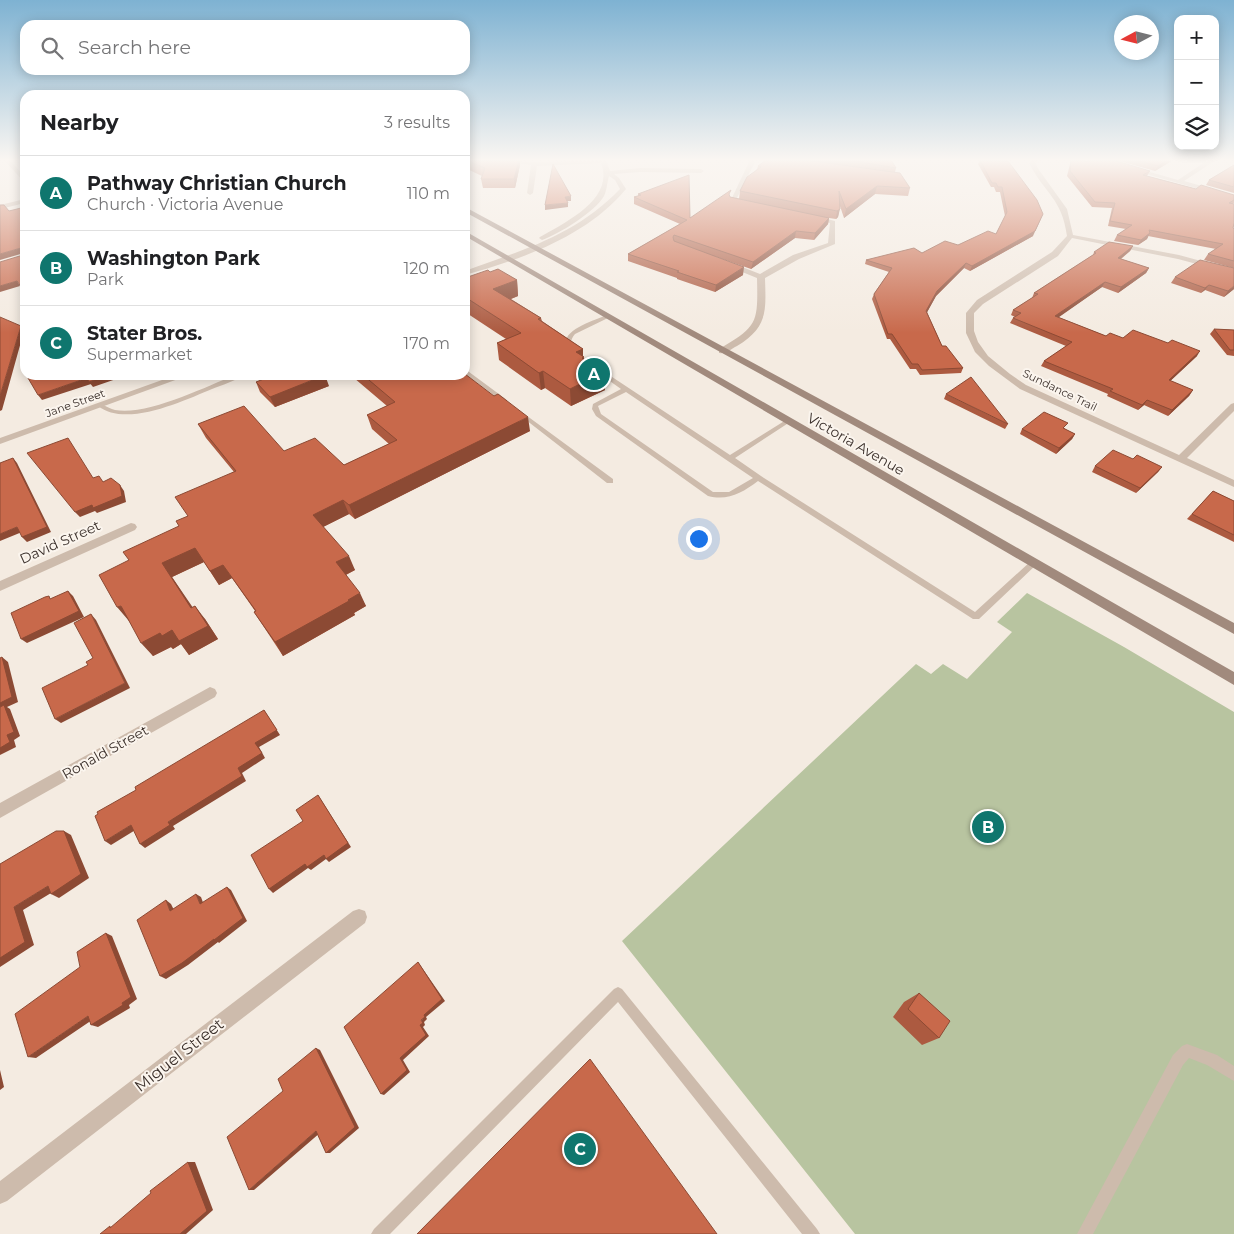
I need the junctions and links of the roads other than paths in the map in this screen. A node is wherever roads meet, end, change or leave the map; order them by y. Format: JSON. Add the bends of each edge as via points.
{"nodes":[{"id":1,"x":481,"y":218,"type":"edge"},
{"id":2,"x":575,"y":218,"type":"edge"},
{"id":3,"x":593,"y":218,"type":"edge"},
{"id":4,"x":813,"y":218,"type":"edge"},
{"id":5,"x":1067,"y":218,"type":"edge"},
{"id":6,"x":470,"y":236,"type":"edge"},
{"id":7,"x":1070,"y":236,"type":"junction"},
{"id":8,"x":534,"y":247,"type":"junction"},
{"id":9,"x":508,"y":257,"type":"junction"},
{"id":10,"x":718,"y":261,"type":"edge"},
{"id":11,"x":470,"y":271,"type":"edge"},
{"id":12,"x":1234,"y":272,"type":"edge"},
{"id":13,"x":761,"y":277,"type":"junction"},
{"id":14,"x":609,"y":316,"type":"junction"},
{"id":15,"x":722,"y":351,"type":"junction"},
{"id":16,"x":573,"y":352,"type":"edge"},
{"id":17,"x":589,"y":364,"type":"edge"},
{"id":18,"x":470,"y":375,"type":"edge"},
{"id":19,"x":171,"y":380,"type":"edge"},
{"id":20,"x":229,"y":380,"type":"edge"},
{"id":21,"x":626,"y":389,"type":"junction"},
{"id":22,"x":101,"y":406,"type":"junction"},
{"id":23,"x":1234,"y":406,"type":"edge"},
{"id":24,"x":788,"y":421,"type":"junction"},
{"id":25,"x":0,"y":441,"type":"edge"},
{"id":26,"x":730,"y":458,"type":"junction"},
{"id":27,"x":1180,"y":459,"type":"junction"},
{"id":28,"x":758,"y":478,"type":"junction"},
{"id":29,"x":610,"y":481,"type":"dead end"},
{"id":30,"x":1234,"y":484,"type":"edge"},
{"id":31,"x":132,"y":527,"type":"dead end"},
{"id":32,"x":1034,"y":562,"type":"junction"},
{"id":33,"x":0,"y":586,"type":"edge"},
{"id":34,"x":1234,"y":629,"type":"edge"},
{"id":35,"x":1234,"y":679,"type":"edge"},
{"id":36,"x":210,"y":693,"type":"dead end"},
{"id":37,"x":0,"y":811,"type":"edge"},
{"id":38,"x":359,"y":917,"type":"dead end"},
{"id":39,"x":1234,"y":1074,"type":"edge"},
{"id":40,"x":0,"y":1194,"type":"edge"},
{"id":41,"x":379,"y":1234,"type":"edge"},
{"id":42,"x":812,"y":1234,"type":"edge"},
{"id":43,"x":1085,"y":1234,"type":"edge"}],
"edges":[{"from":1,"to":8,"type":"main road","name":"Victoria Avenue"},
{"from":2,"to":8,"type":"street","via":[[540,239]]},
{"from":3,"to":8,"type":"street","via":[[563,237]]},
{"from":4,"to":13,"type":"street","via":[[833,222],[831,244],[796,256]]},
{"from":5,"to":7,"type":"street"},
{"from":6,"to":9,"type":"main road","name":"Victoria Avenue"},
{"from":7,"to":12,"type":"street","via":[[1178,257]]},
{"from":7,"to":27,"type":"street","name":"Sundance Trail","via":[[1055,254],[980,302],[970,313],[970,332],[978,348],[994,366],[1023,387]]},
{"from":8,"to":9,"type":"street"},
{"from":8,"to":15,"type":"main road","name":"Victoria Avenue"},
{"from":9,"to":11,"type":"street"},
{"from":9,"to":14,"type":"main road","name":"Victoria Avenue"},
{"from":10,"to":13,"type":"street"},
{"from":13,"to":15,"type":"street","via":[[762,316],[755,330]]},
{"from":14,"to":16,"type":"lane","via":[[573,333],[568,339],[568,346]]},
{"from":14,"to":24,"type":"main road","name":"Victoria Avenue"},
{"from":15,"to":34,"type":"main road","name":"Victoria Avenue"},
{"from":17,"to":21,"type":"lane"},
{"from":18,"to":29,"type":"lane"},
{"from":19,"to":22,"type":"street","name":"Jane Street"},
{"from":20,"to":22,"type":"lane","via":[[151,409],[124,412]]},
{"from":21,"to":26,"type":"lane"},
{"from":21,"to":28,"type":"lane","via":[[595,405],[598,414],[711,494],[733,495]]},
{"from":22,"to":25,"type":"street","name":"Jane Street"},
{"from":23,"to":27,"type":"street"},
{"from":24,"to":26,"type":"lane"},
{"from":24,"to":32,"type":"main road","name":"Victoria Avenue"},
{"from":26,"to":28,"type":"lane"},
{"from":27,"to":30,"type":"street","name":"Sundance Trail"},
{"from":28,"to":32,"type":"lane","via":[[976,617]]},
{"from":31,"to":33,"type":"street","name":"David Street"},
{"from":32,"to":35,"type":"main road","name":"Victoria Avenue"},
{"from":36,"to":37,"type":"street","name":"Ronald Street"},
{"from":38,"to":40,"type":"street","name":"Miguel Street"},
{"from":39,"to":43,"type":"lane","via":[[1206,1056],[1187,1051],[1178,1060]]},
{"from":41,"to":42,"type":"lane","via":[[618,992]]}]}
